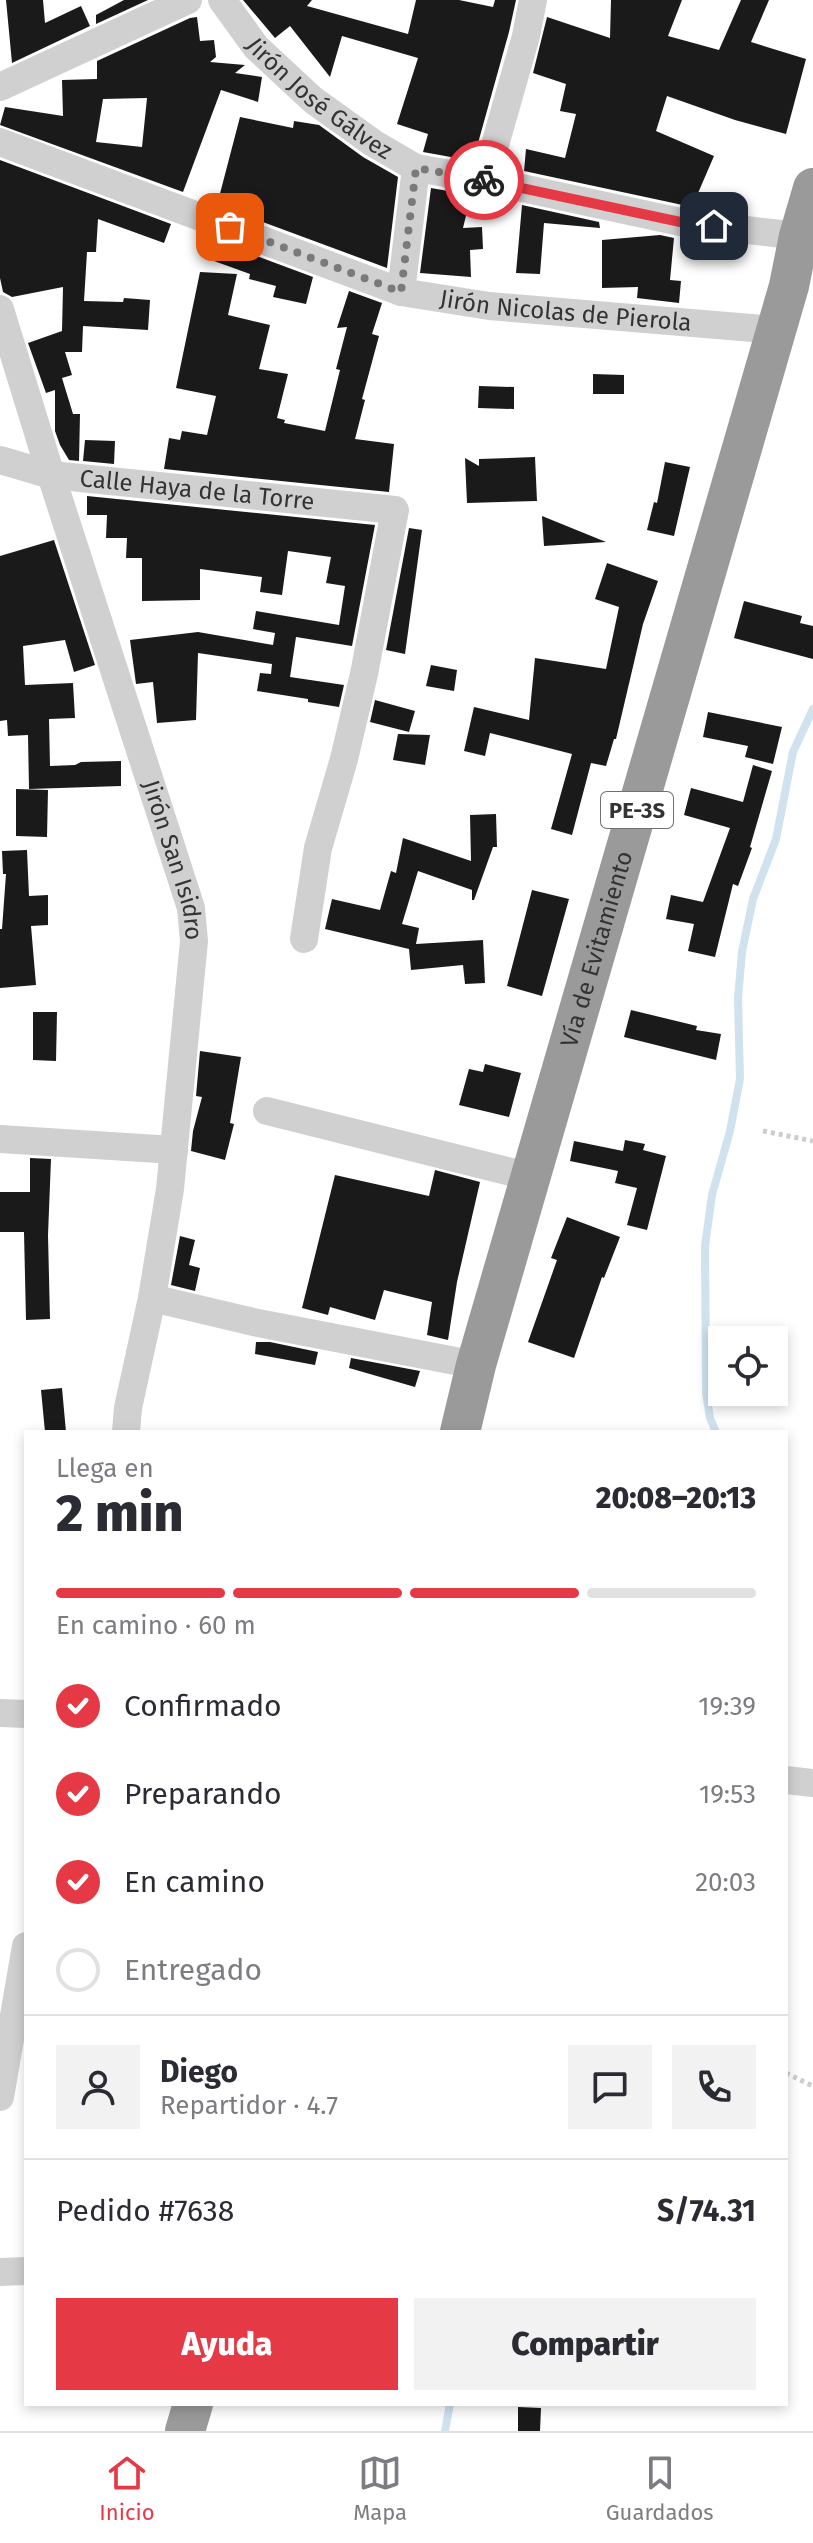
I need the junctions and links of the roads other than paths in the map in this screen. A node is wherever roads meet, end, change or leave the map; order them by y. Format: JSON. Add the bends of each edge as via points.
{"nodes":[{"id":1,"x":188,"y":0,"type":"edge"},
{"id":2,"x":222,"y":0,"type":"edge"},
{"id":3,"x":533,"y":0,"type":"edge"},
{"id":4,"x":0,"y":87,"type":"edge"},
{"id":5,"x":0,"y":142,"type":"edge"},
{"id":6,"x":416,"y":168,"type":"junction"},
{"id":7,"x":485,"y":180,"type":"junction"},
{"id":8,"x":813,"y":188,"type":"edge"},
{"id":9,"x":799,"y":236,"type":"junction"},
{"id":10,"x":801,"y":287,"type":"edge"},
{"id":11,"x":401,"y":292,"type":"junction"},
{"id":12,"x":0,"y":309,"type":"edge"},
{"id":13,"x":776,"y":330,"type":"junction"},
{"id":14,"x":0,"y":460,"type":"edge"},
{"id":15,"x":51,"y":475,"type":"junction"},
{"id":16,"x":304,"y":939,"type":"dead end"},
{"id":17,"x":267,"y":1111,"type":"dead end"},
{"id":18,"x":0,"y":1139,"type":"edge"},
{"id":19,"x":174,"y":1150,"type":"junction"},
{"id":20,"x":531,"y":1177,"type":"junction"},
{"id":21,"x":152,"y":1298,"type":"junction"},
{"id":22,"x":476,"y":1365,"type":"junction"},
{"id":23,"x":126,"y":1430,"type":"edge"},
{"id":24,"x":460,"y":1430,"type":"edge"},
{"id":25,"x":0,"y":1713,"type":"edge"},
{"id":26,"x":24,"y":1714,"type":"edge"},
{"id":27,"x":788,"y":1780,"type":"edge"},
{"id":28,"x":813,"y":1783,"type":"edge"},
{"id":29,"x":24,"y":1958,"type":"edge"},
{"id":30,"x":0,"y":2097,"type":"edge"},
{"id":31,"x":24,"y":2271,"type":"edge"},
{"id":32,"x":0,"y":2272,"type":"edge"},
{"id":33,"x":192,"y":2406,"type":"edge"},
{"id":34,"x":185,"y":2431,"type":"edge"}],
"edges":[{"from":1,"to":4,"type":"street"},
{"from":2,"to":6,"type":"street","name":"Jirón José Gálvez","via":[[256,47],[313,100]]},
{"from":3,"to":7,"type":"street"},
{"from":5,"to":11,"type":"street","name":"Jirón Nicolas de Pierola"},
{"from":6,"to":7,"type":"street","name":"Jirón José Gálvez"},
{"from":6,"to":11,"type":"street"},
{"from":7,"to":9,"type":"street","name":"Jirón José Gálvez","via":[[685,223]]},
{"from":8,"to":9,"type":"highway","name":"Vía de Evitamiento","number":"PE-3S"},
{"from":9,"to":10,"type":"highway","name":"Vía de Evitamiento","number":"PE-3S"},
{"from":10,"to":13,"type":"highway","name":"Vía de Evitamiento","number":"PE-3S"},
{"from":11,"to":13,"type":"street","name":"Jirón Nicolas de Pierola","via":[[489,306]]},
{"from":12,"to":15,"type":"street","name":"Jirón San Isidro"},
{"from":13,"to":20,"type":"highway","name":"Vía de Evitamiento","number":"PE-3S"},
{"from":14,"to":15,"type":"street","name":"Calle Haya de la Torre"},
{"from":15,"to":16,"type":"street","name":"Calle Haya de la Torre","via":[[395,510],[361,688],[318,848]]},
{"from":15,"to":19,"type":"street","name":"Jirón San Isidro","via":[[191,908],[194,941]]},
{"from":17,"to":20,"type":"street"},
{"from":18,"to":19,"type":"street"},
{"from":19,"to":21,"type":"street","name":"Jirón San Isidro"},
{"from":20,"to":22,"type":"highway","name":"Vía de Evitamiento","number":"PE-3S"},
{"from":21,"to":22,"type":"street"},
{"from":21,"to":23,"type":"street","name":"Jirón San Isidro"},
{"from":22,"to":24,"type":"highway","name":"Vía de Evitamiento","number":"PE-3S"},
{"from":25,"to":26,"type":"street"},
{"from":27,"to":28,"type":"street"},
{"from":29,"to":30,"type":"street"},
{"from":31,"to":32,"type":"street"},
{"from":33,"to":34,"type":"highway"}]}
